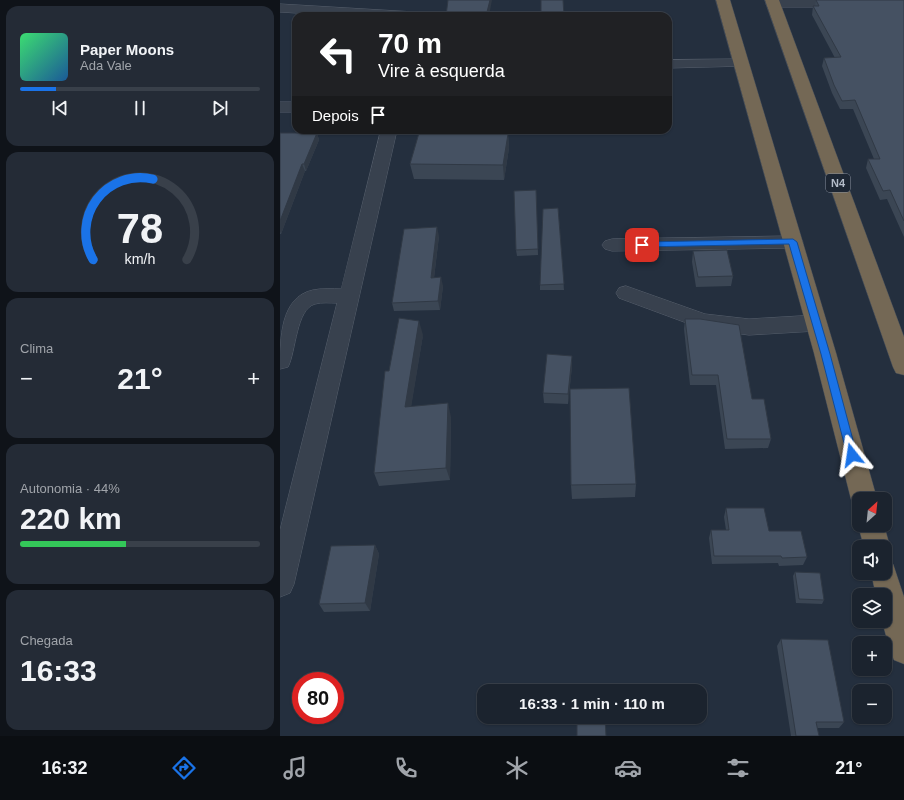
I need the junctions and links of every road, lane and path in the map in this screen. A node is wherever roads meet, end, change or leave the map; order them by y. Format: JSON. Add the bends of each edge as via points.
{"nodes":[{"id":1,"x":723,"y":0,"type":"edge"},
{"id":2,"x":772,"y":2,"type":"edge"},
{"id":3,"x":904,"y":3,"type":"edge"},
{"id":4,"x":280,"y":8,"type":"edge"},
{"id":5,"x":418,"y":12,"type":"edge"},
{"id":6,"x":741,"y":63,"type":"junction"},
{"id":7,"x":672,"y":64,"type":"edge"},
{"id":8,"x":280,"y":107,"type":"edge"},
{"id":9,"x":292,"y":107,"type":"edge"},
{"id":10,"x":388,"y":134,"type":"edge"},
{"id":11,"x":793,"y":242,"type":"junction"},
{"id":12,"x":612,"y":245,"type":"dead end"},
{"id":13,"x":626,"y":293,"type":"dead end"},
{"id":14,"x":349,"y":296,"type":"junction"},
{"id":15,"x":816,"y":323,"type":"junction"},
{"id":16,"x":281,"y":351,"type":"edge"},
{"id":17,"x":904,"y":367,"type":"edge"},
{"id":18,"x":862,"y":492,"type":"edge"},
{"id":19,"x":886,"y":580,"type":"edge"},
{"id":20,"x":280,"y":584,"type":"edge"},
{"id":21,"x":904,"y":650,"type":"edge"}],
"edges":[{"from":1,"to":6,"type":"highway"},
{"from":2,"to":3,"type":"street"},
{"from":2,"to":17,"type":"highway","number":"N4"},
{"from":4,"to":5,"type":"street"},
{"from":6,"to":7,"type":"street"},
{"from":6,"to":11,"type":"highway"},
{"from":8,"to":9,"type":"street"},
{"from":10,"to":14,"type":"street"},
{"from":11,"to":12,"type":"street"},
{"from":11,"to":15,"type":"highway"},
{"from":13,"to":15,"type":"street","via":[[703,321],[749,327]]},
{"from":14,"to":16,"type":"street","via":[[308,298],[298,305]]},
{"from":14,"to":20,"type":"street"},
{"from":15,"to":18,"type":"highway"},
{"from":19,"to":21,"type":"highway"}]}
